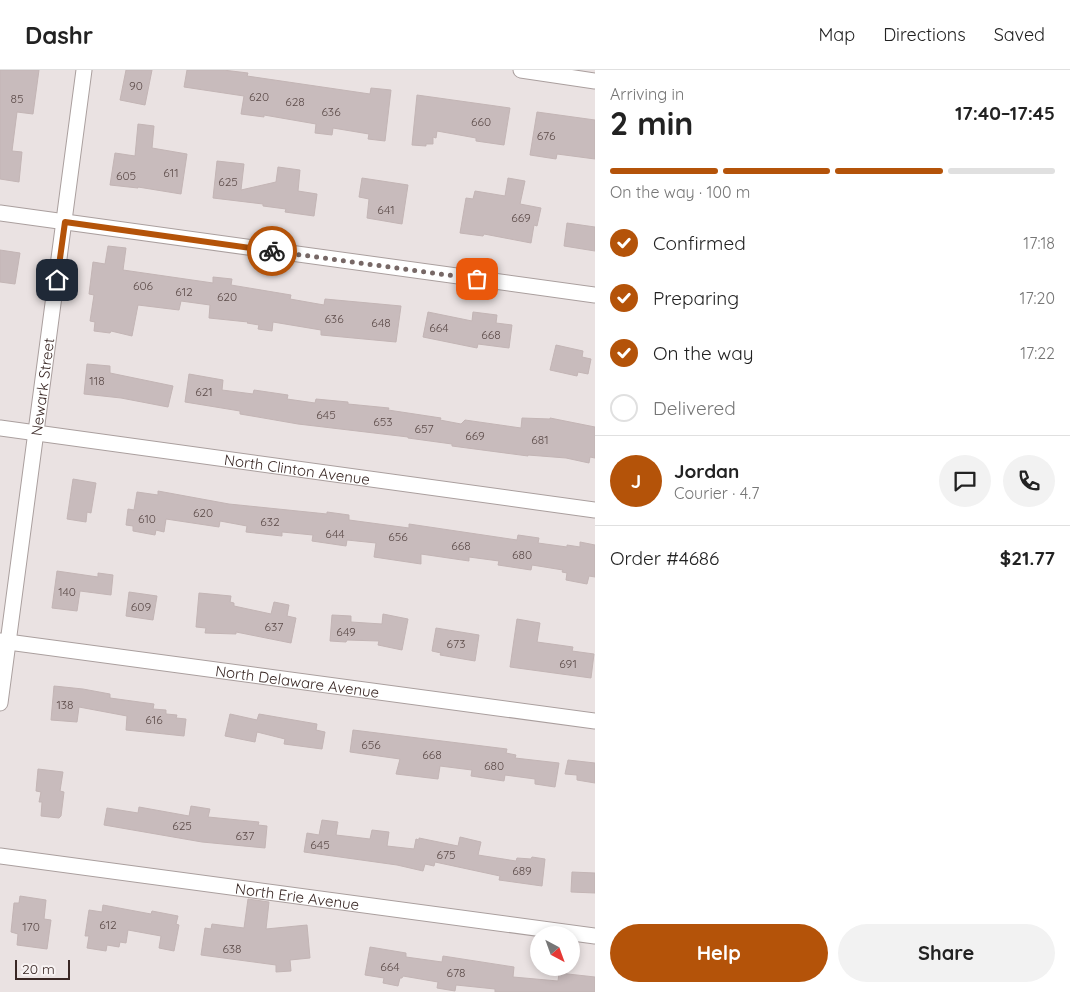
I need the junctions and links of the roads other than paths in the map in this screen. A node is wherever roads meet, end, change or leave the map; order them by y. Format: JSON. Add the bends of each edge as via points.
{"nodes":[{"id":1,"x":84,"y":70,"type":"edge"},
{"id":2,"x":521,"y":70,"type":"edge"},
{"id":3,"x":595,"y":81,"type":"edge"},
{"id":4,"x":0,"y":214,"type":"edge"},
{"id":5,"x":65,"y":222,"type":"junction"},
{"id":6,"x":595,"y":295,"type":"edge"},
{"id":7,"x":0,"y":428,"type":"edge"},
{"id":8,"x":37,"y":433,"type":"junction"},
{"id":9,"x":595,"y":510,"type":"edge"},
{"id":10,"x":4,"y":641,"type":"edge"},
{"id":11,"x":0,"y":703,"type":"edge"},
{"id":12,"x":595,"y":721,"type":"edge"},
{"id":13,"x":0,"y":856,"type":"edge"},
{"id":14,"x":595,"y":936,"type":"edge"}],
"edges":[{"from":1,"to":5,"type":"street","name":"Newark Street"},
{"from":2,"to":3,"type":"street"},
{"from":4,"to":5,"type":"street"},
{"from":5,"to":6,"type":"street"},
{"from":5,"to":8,"type":"street","name":"Newark Street"},
{"from":7,"to":8,"type":"street","name":"North Clinton Avenue"},
{"from":8,"to":9,"type":"street","name":"North Clinton Avenue"},
{"from":8,"to":10,"type":"street","name":"Newark Street"},
{"from":10,"to":11,"type":"street","name":"Newark Street"},
{"from":10,"to":12,"type":"street","name":"North Delaware Avenue"},
{"from":13,"to":14,"type":"street","name":"North Erie Avenue"}]}
